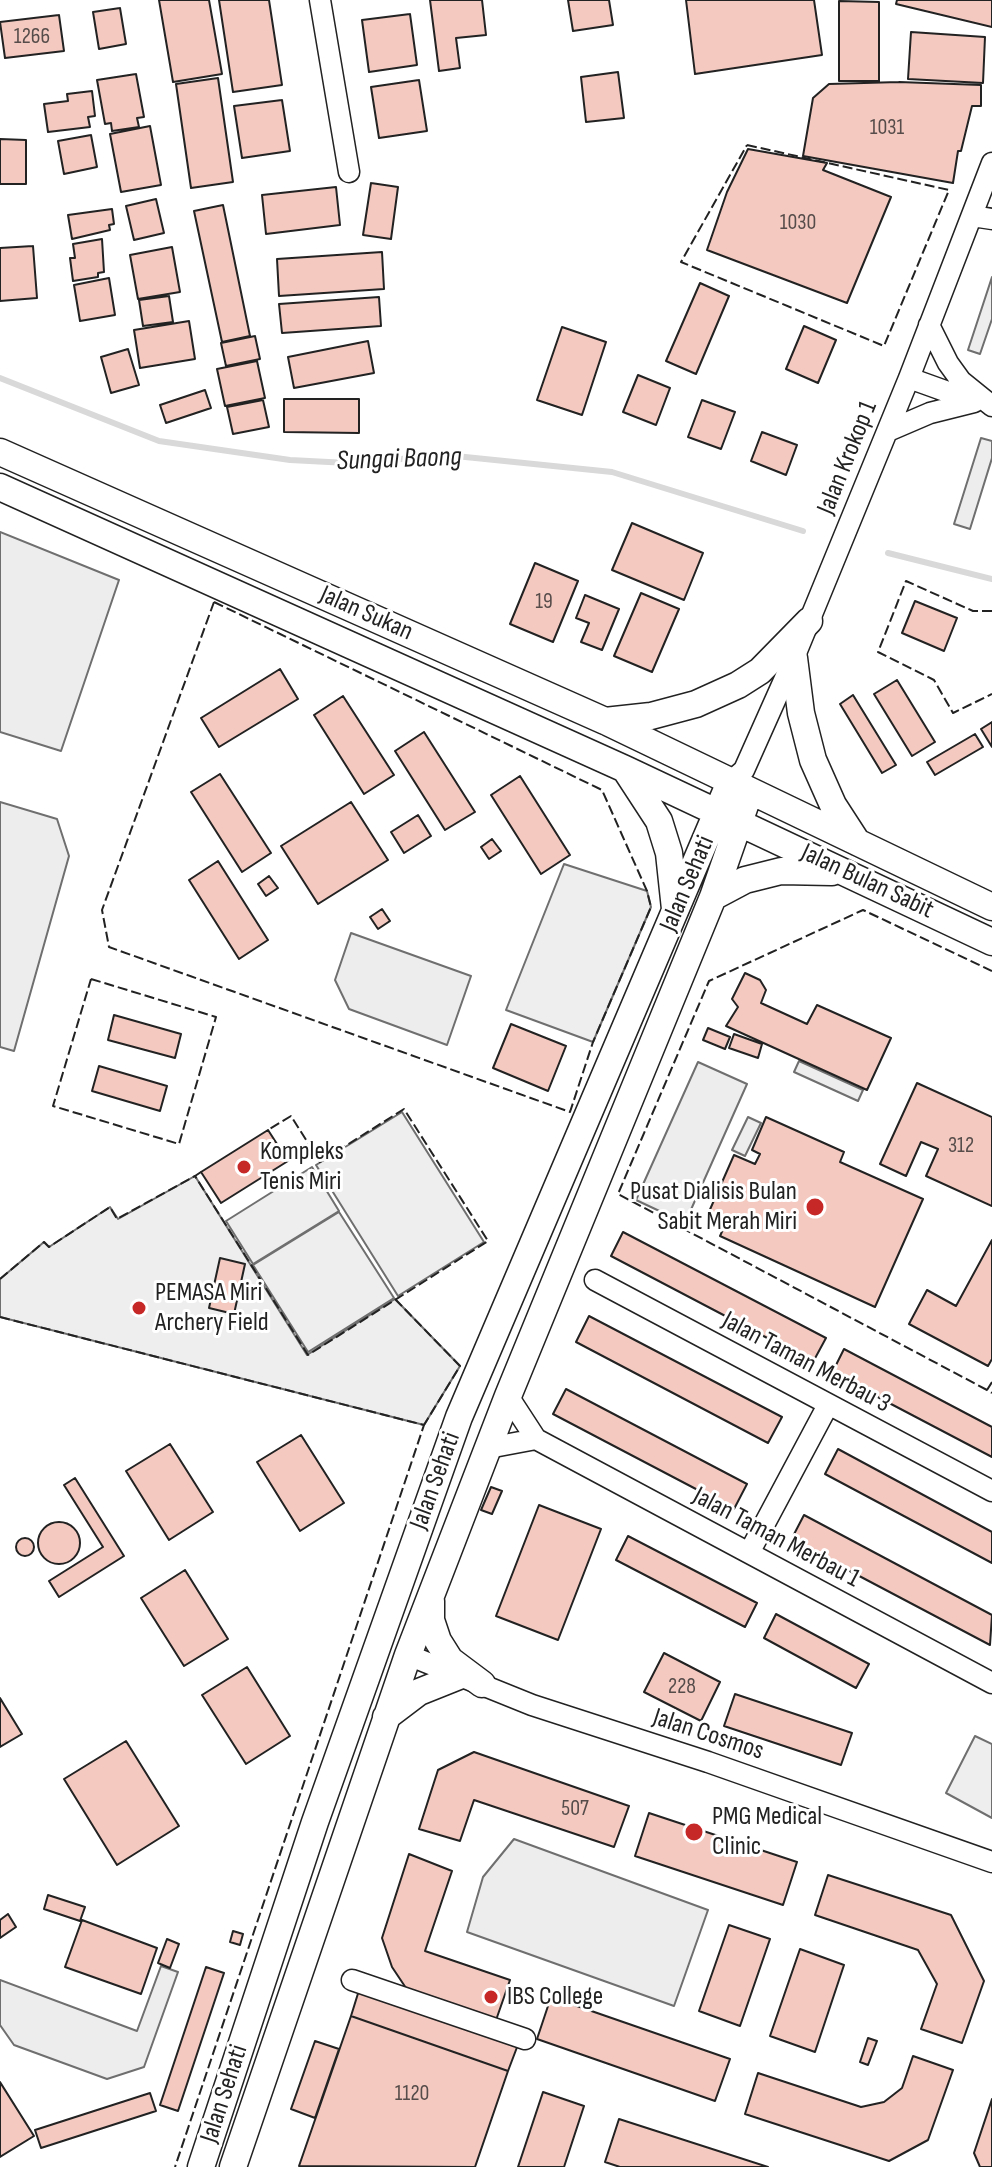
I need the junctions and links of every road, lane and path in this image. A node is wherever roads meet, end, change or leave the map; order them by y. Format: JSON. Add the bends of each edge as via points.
{"nodes":[{"id":1,"x":320,"y":0,"type":"edge"},
{"id":2,"x":992,"y":163,"type":"edge"},
{"id":3,"x":349,"y":172,"type":"dead end"},
{"id":4,"x":982,"y":218,"type":"edge"},
{"id":5,"x":929,"y":325,"type":"junction"},
{"id":6,"x":909,"y":378,"type":"junction"},
{"id":7,"x":986,"y":405,"type":"edge"},
{"id":8,"x":888,"y":431,"type":"junction"},
{"id":9,"x":0,"y":452,"type":"edge"},
{"id":10,"x":0,"y":487,"type":"edge"},
{"id":11,"x":809,"y":621,"type":"junction"},
{"id":12,"x":794,"y":658,"type":"junction"},
{"id":13,"x":605,"y":721,"type":"junction"},
{"id":14,"x":625,"y":769,"type":"junction"},
{"id":15,"x":742,"y":781,"type":"junction"},
{"id":16,"x":730,"y":818,"type":"junction"},
{"id":17,"x":858,"y":843,"type":"junction"},
{"id":18,"x":852,"y":875,"type":"junction"},
{"id":19,"x":713,"y":897,"type":"junction"},
{"id":20,"x":992,"y":907,"type":"edge"},
{"id":21,"x":676,"y":913,"type":"junction"},
{"id":22,"x":992,"y":942,"type":"edge"},
{"id":23,"x":595,"y":1280,"type":"dead end"},
{"id":24,"x":508,"y":1396,"type":"junction"},
{"id":25,"x":828,"y":1405,"type":"junction"},
{"id":26,"x":459,"y":1417,"type":"junction"},
{"id":27,"x":536,"y":1439,"type":"junction"},
{"id":28,"x":488,"y":1448,"type":"junction"},
{"id":29,"x":992,"y":1491,"type":"edge"},
{"id":30,"x":749,"y":1553,"type":"junction"},
{"id":31,"x":431,"y":1598,"type":"junction"},
{"id":32,"x":408,"y":1655,"type":"junction"},
{"id":33,"x":470,"y":1680,"type":"junction"},
{"id":34,"x":991,"y":1680,"type":"edge"},
{"id":35,"x":385,"y":1718,"type":"junction"},
{"id":36,"x":315,"y":1822,"type":"junction"},
{"id":37,"x":992,"y":1862,"type":"edge"},
{"id":38,"x":352,"y":1980,"type":"dead end"},
{"id":39,"x":525,"y":2039,"type":"dead end"},
{"id":40,"x":201,"y":2167,"type":"edge"},
{"id":41,"x":233,"y":2167,"type":"edge"}],
"edges":[{"from":1,"to":3,"type":"street"},
{"from":2,"to":4,"type":"street","name":"Jalan Krokop 1"},
{"from":4,"to":5,"type":"street","name":"Jalan Krokop 1"},
{"from":5,"to":6,"type":"street","name":"Jalan Krokop 1"},
{"from":5,"to":7,"type":"street","via":[[948,363]]},
{"from":6,"to":7,"type":"street"},
{"from":6,"to":8,"type":"street","name":"Jalan Krokop 1"},
{"from":7,"to":8,"type":"street","via":[[930,413]]},
{"from":8,"to":11,"type":"street","name":"Jalan Krokop 1"},
{"from":9,"to":13,"type":"main road","name":"Jalan Sukan"},
{"from":10,"to":14,"type":"main road","name":"Jalan Sukan"},
{"from":11,"to":12,"type":"street","name":"Jalan Krokop 1"},
{"from":11,"to":13,"type":"main road","via":[[760,671],[738,685],[696,704]]},
{"from":12,"to":15,"type":"street","name":"Jalan Krokop 1"},
{"from":12,"to":17,"type":"main road","via":[[813,760]]},
{"from":13,"to":15,"type":"main road","name":"Jalan Sukan"},
{"from":14,"to":16,"type":"main road","name":"Jalan Sukan"},
{"from":14,"to":21,"type":"main road","via":[[659,821],[669,853]]},
{"from":15,"to":16,"type":"main road"},
{"from":15,"to":17,"type":"main road","name":"Jalan Bulan Sabit"},
{"from":16,"to":18,"type":"main road","name":"Jalan Bulan Sabit"},
{"from":16,"to":19,"type":"main road","name":"Jalan Sehati"},
{"from":16,"to":21,"type":"main road","name":"Jalan Sehati"},
{"from":17,"to":20,"type":"main road","name":"Jalan Bulan Sabit"},
{"from":18,"to":19,"type":"main road","via":[[781,871],[745,880]]},
{"from":18,"to":22,"type":"main road","name":"Jalan Bulan Sabit"},
{"from":19,"to":24,"type":"main road","name":"Jalan Sehati"},
{"from":21,"to":26,"type":"main road","name":"Jalan Sehati"},
{"from":23,"to":25,"type":"street","name":"Jalan Taman Merbau 3"},
{"from":24,"to":27,"type":"street"},
{"from":24,"to":28,"type":"main road","name":"Jalan Sehati"},
{"from":25,"to":29,"type":"street","name":"Jalan Taman Merbau 3"},
{"from":25,"to":30,"type":"street"},
{"from":26,"to":32,"type":"main road","via":[[461,1439],[403,1607],[401,1630]]},
{"from":26,"to":36,"type":"main road","name":"Jalan Sehati"},
{"from":27,"to":28,"type":"street"},
{"from":27,"to":30,"type":"street","name":"Jalan Taman Merbau 1"},
{"from":28,"to":31,"type":"main road","name":"Jalan Sehati"},
{"from":30,"to":34,"type":"street","name":"Jalan Taman Merbau 1"},
{"from":31,"to":32,"type":"main road","name":"Jalan Sehati"},
{"from":31,"to":33,"type":"main road","via":[[438,1641]]},
{"from":32,"to":33,"type":"street","name":"Jalan Cosmos"},
{"from":32,"to":35,"type":"main road","name":"Jalan Sehati"},
{"from":32,"to":36,"type":"main road","via":[[376,1685],[335,1804]]},
{"from":33,"to":35,"type":"main road","via":[[419,1692]]},
{"from":33,"to":37,"type":"street","name":"Jalan Cosmos"},
{"from":35,"to":41,"type":"main road","name":"Jalan Sehati"},
{"from":36,"to":40,"type":"main road","name":"Jalan Sehati"},
{"from":38,"to":39,"type":"street"}]}
